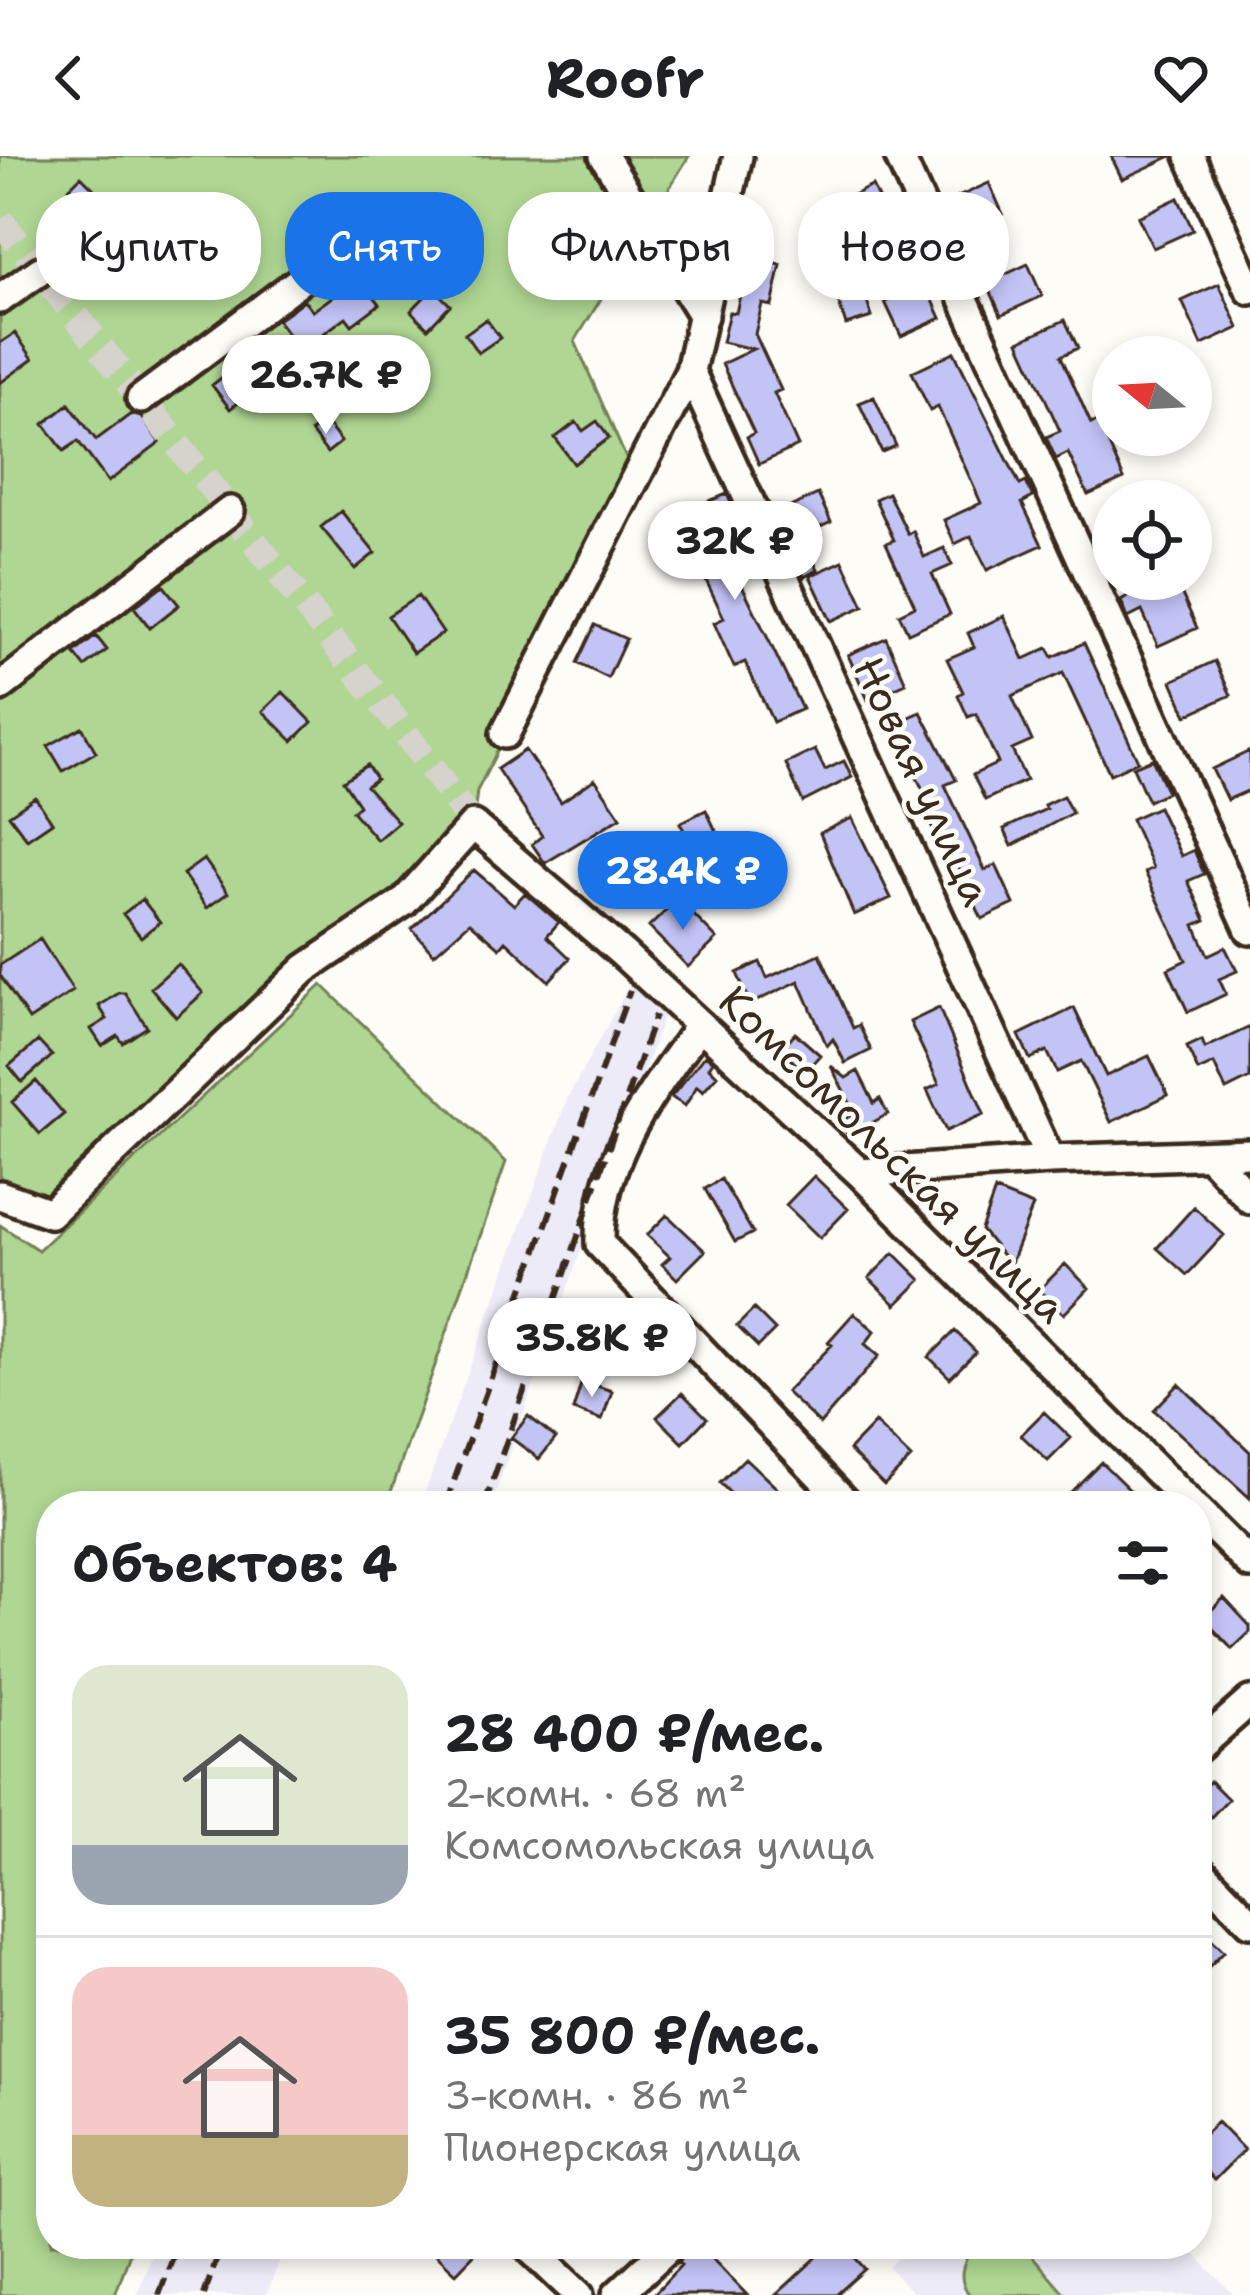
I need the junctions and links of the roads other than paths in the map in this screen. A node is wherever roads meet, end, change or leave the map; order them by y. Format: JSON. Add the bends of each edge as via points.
{"nodes":[{"id":1,"x":604,"y":156,"type":"edge"},
{"id":2,"x":738,"y":156,"type":"edge"},
{"id":3,"x":899,"y":156,"type":"edge"},
{"id":4,"x":1190,"y":156,"type":"edge"},
{"id":5,"x":36,"y":274,"type":"edge"},
{"id":6,"x":1250,"y":290,"type":"edge"},
{"id":7,"x":285,"y":291,"type":"edge"},
{"id":8,"x":0,"y":299,"type":"edge"},
{"id":9,"x":704,"y":316,"type":"junction"},
{"id":10,"x":690,"y":371,"type":"junction"},
{"id":11,"x":141,"y":399,"type":"dead end"},
{"id":12,"x":230,"y":511,"type":"dead end"},
{"id":13,"x":0,"y":687,"type":"edge"},
{"id":14,"x":505,"y":734,"type":"dead end"},
{"id":15,"x":1250,"y":930,"type":"edge"},
{"id":16,"x":700,"y":1024,"type":"junction"},
{"id":17,"x":1250,"y":1153,"type":"edge"},
{"id":18,"x":1209,"y":1155,"type":"junction"},
{"id":19,"x":1050,"y":1160,"type":"junction"},
{"id":20,"x":860,"y":1174,"type":"junction"},
{"id":21,"x":0,"y":1195,"type":"edge"},
{"id":22,"x":1250,"y":1199,"type":"edge"},
{"id":23,"x":836,"y":1491,"type":"edge"},
{"id":24,"x":1176,"y":1491,"type":"edge"},
{"id":25,"x":1212,"y":1527,"type":"edge"},
{"id":26,"x":1250,"y":1564,"type":"edge"},
{"id":27,"x":1250,"y":1701,"type":"edge"},
{"id":28,"x":1212,"y":1735,"type":"edge"},
{"id":29,"x":1212,"y":1883,"type":"edge"},
{"id":30,"x":1250,"y":1922,"type":"edge"},
{"id":31,"x":541,"y":2259,"type":"edge"},
{"id":32,"x":656,"y":2259,"type":"edge"},
{"id":33,"x":579,"y":2295,"type":"edge"},
{"id":34,"x":617,"y":2295,"type":"edge"}],
"edges":[{"from":1,"to":9,"type":"street"},
{"from":2,"to":9,"type":"street"},
{"from":3,"to":15,"type":"street"},
{"from":4,"to":6,"type":"street"},
{"from":5,"to":8,"type":"street"},
{"from":7,"to":11,"type":"street"},
{"from":9,"to":10,"type":"street"},
{"from":10,"to":14,"type":"street"},
{"from":10,"to":19,"type":"street","name":"Новая улица"},
{"from":12,"to":13,"type":"street"},
{"from":16,"to":20,"type":"street","name":"Комсомольская улица"},
{"from":16,"to":21,"type":"street","name":"Комсомольская улица","via":[[473,825],[404,902],[304,969],[50,1213]]},
{"from":16,"to":23,"type":"street","via":[[633,1120],[599,1210],[600,1244]]},
{"from":17,"to":18,"type":"street"},
{"from":18,"to":19,"type":"street"},
{"from":18,"to":22,"type":"street"},
{"from":19,"to":20,"type":"street"},
{"from":20,"to":24,"type":"street","name":"Комсомольская улица"},
{"from":25,"to":26,"type":"street","name":"Комсомольская улица"},
{"from":27,"to":28,"type":"street"},
{"from":29,"to":30,"type":"street"},
{"from":31,"to":33,"type":"street"},
{"from":32,"to":34,"type":"street"}]}
